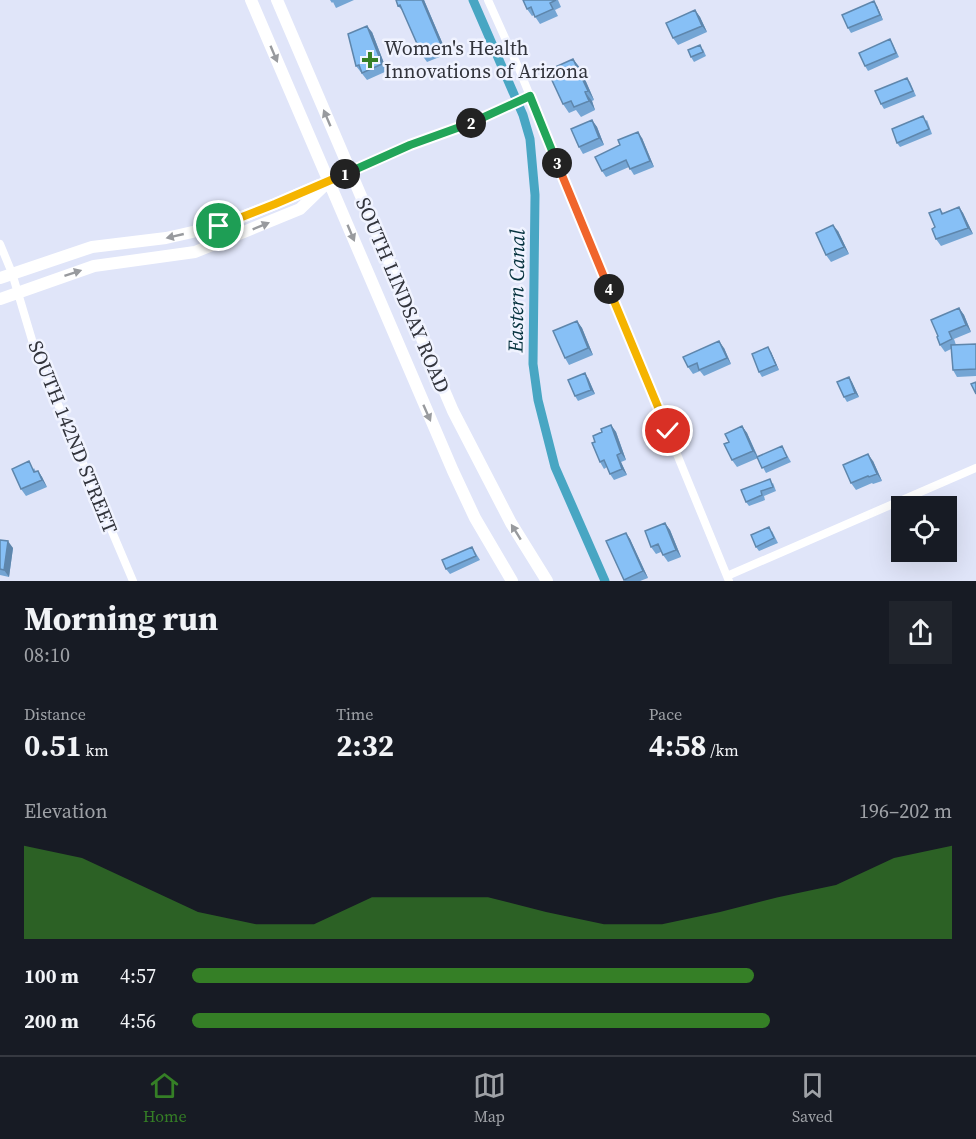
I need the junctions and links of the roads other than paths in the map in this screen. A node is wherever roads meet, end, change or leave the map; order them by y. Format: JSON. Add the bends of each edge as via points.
{"nodes":[{"id":1,"x":251,"y":0,"type":"edge"},
{"id":2,"x":277,"y":0,"type":"edge"},
{"id":3,"x":488,"y":0,"type":"edge"},
{"id":4,"x":526,"y":98,"type":"junction"},
{"id":5,"x":350,"y":172,"type":"junction"},
{"id":6,"x":329,"y":181,"type":"junction"},
{"id":7,"x":0,"y":244,"type":"edge"},
{"id":8,"x":12,"y":273,"type":"junction"},
{"id":9,"x":0,"y":278,"type":"edge"},
{"id":10,"x":18,"y":292,"type":"junction"},
{"id":11,"x":0,"y":299,"type":"edge"},
{"id":12,"x":976,"y":468,"type":"edge"},
{"id":13,"x":728,"y":579,"type":"edge"},
{"id":14,"x":133,"y":581,"type":"edge"},
{"id":15,"x":512,"y":581,"type":"edge"},
{"id":16,"x":547,"y":581,"type":"edge"}],
"edges":[{"from":1,"to":6,"type":"main road","name":"SOUTH LINDSAY ROAD","one_way":true},
{"from":5,"to":2,"type":"main road","name":"SOUTH LINDSAY ROAD","one_way":true},
{"from":3,"to":4,"type":"street"},
{"from":4,"to":5,"type":"street"},
{"from":4,"to":13,"type":"street"},
{"from":5,"to":6,"type":"street"},
{"from":16,"to":5,"type":"main road","name":"SOUTH LINDSAY ROAD","one_way":true,"via":[[472,452]]},
{"from":6,"to":8,"type":"main road","one_way":true,"via":[[219,226],[166,238],[92,247]]},
{"from":10,"to":6,"type":"main road","one_way":true,"via":[[94,266],[195,252],[300,209]]},
{"from":6,"to":15,"type":"main road","name":"SOUTH LINDSAY ROAD","one_way":true,"via":[[453,471]]},
{"from":7,"to":8,"type":"street","name":"SOUTH 142ND STREET"},
{"from":8,"to":9,"type":"main road"},
{"from":8,"to":10,"type":"street","name":"SOUTH 142ND STREET"},
{"from":10,"to":11,"type":"main road"},
{"from":10,"to":14,"type":"street","name":"SOUTH 142ND STREET","via":[[35,350]]},
{"from":12,"to":13,"type":"street"}]}
